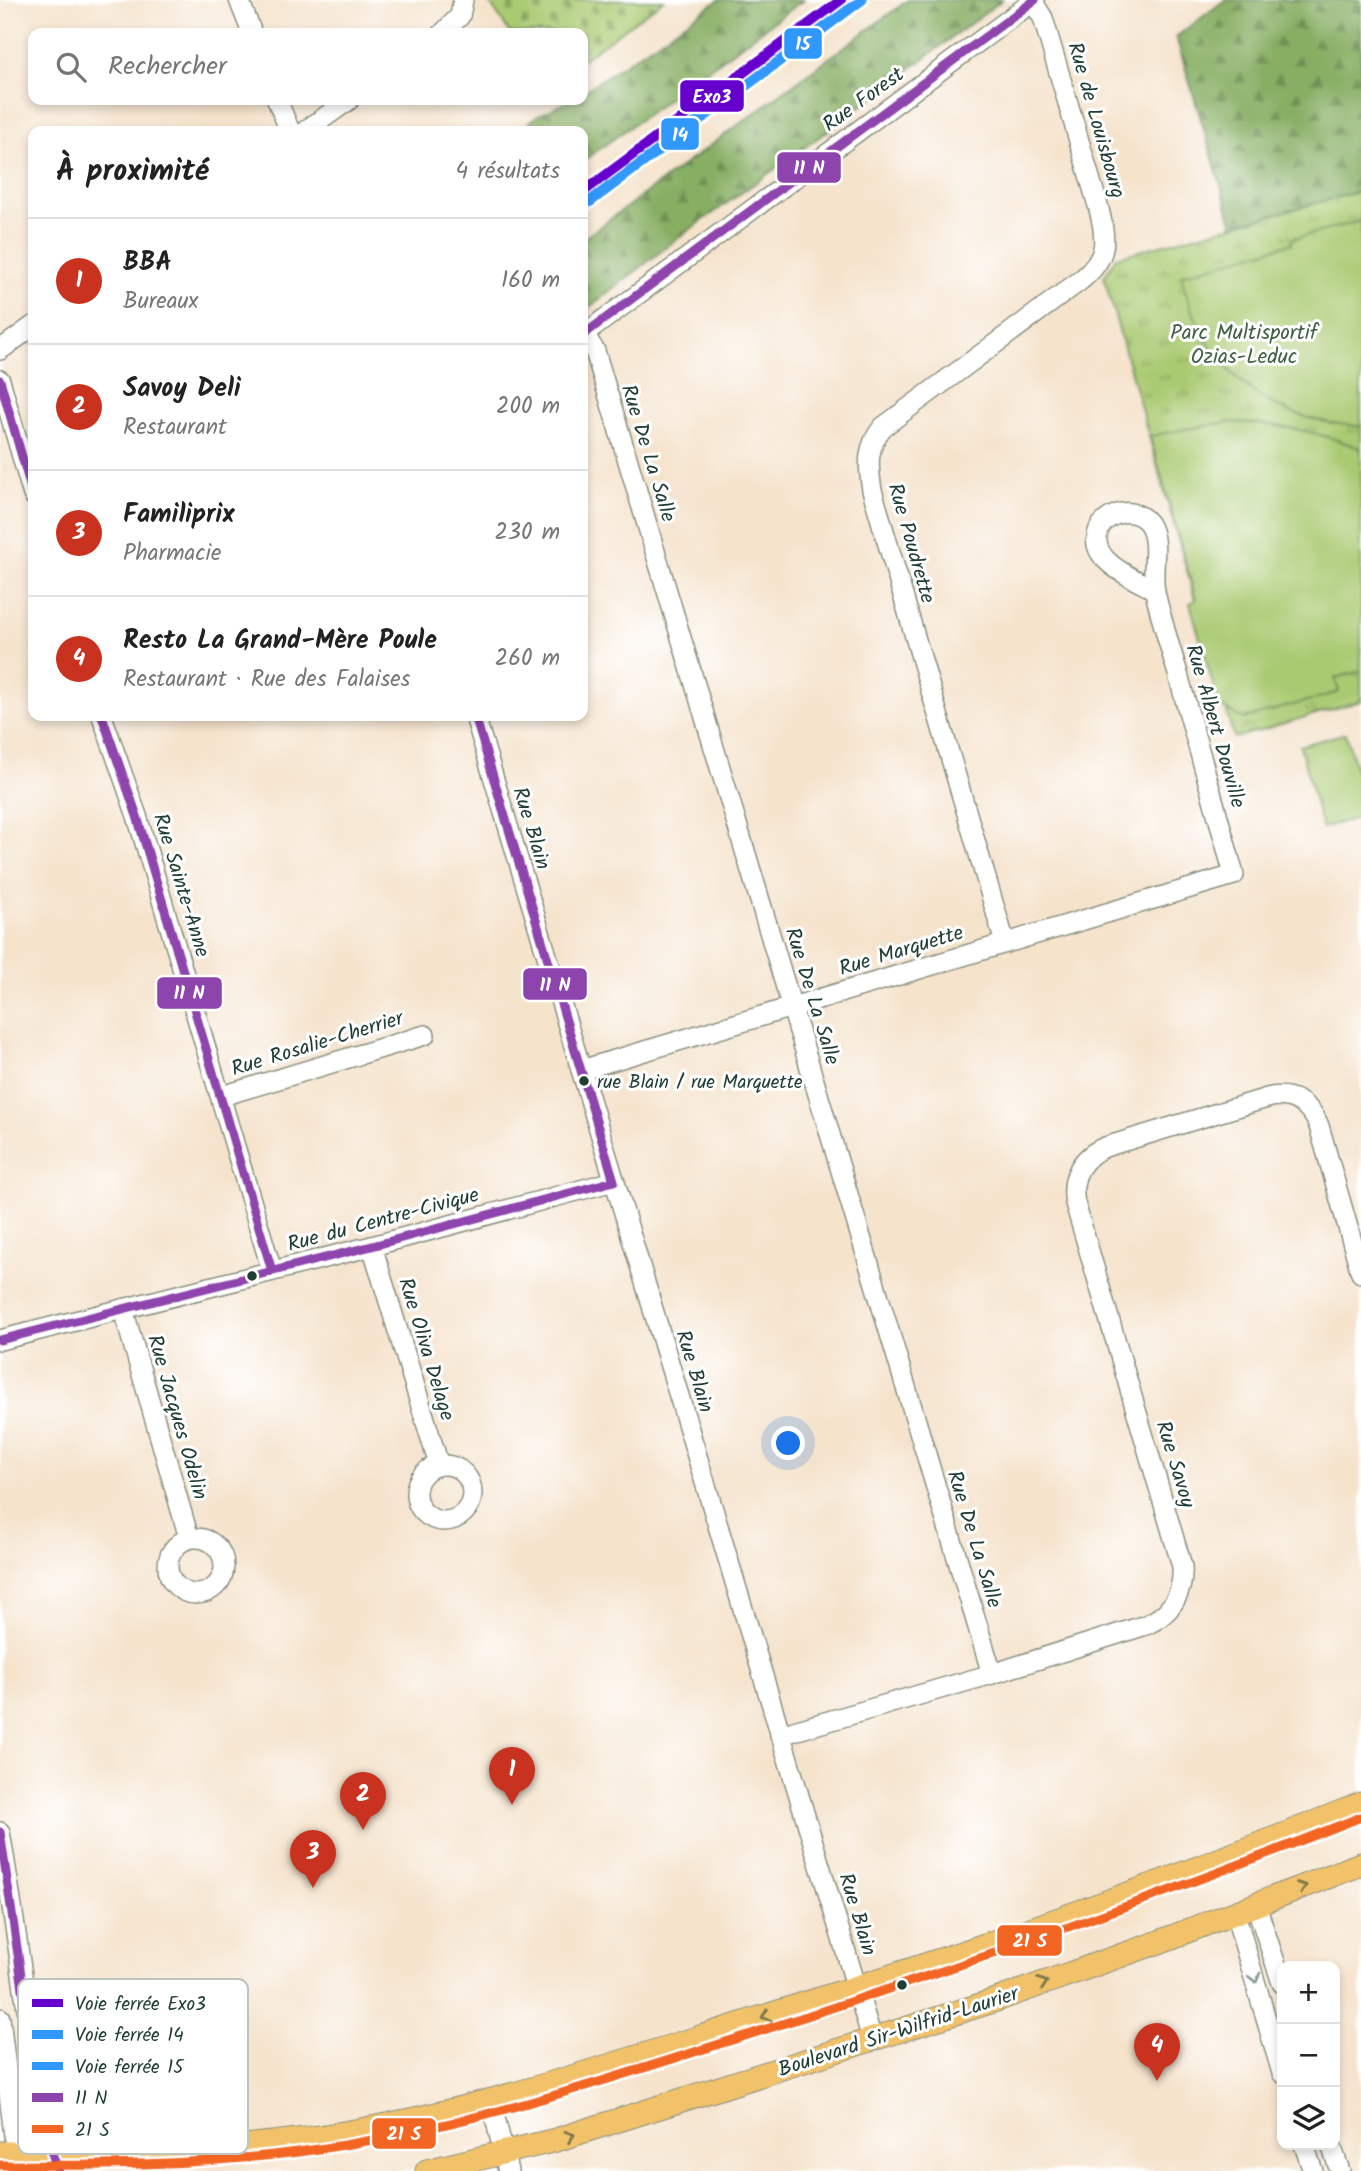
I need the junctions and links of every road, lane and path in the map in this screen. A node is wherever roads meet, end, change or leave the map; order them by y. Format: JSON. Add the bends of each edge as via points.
{"nodes":[{"id":1,"x":239,"y":0,"type":"edge"},
{"id":2,"x":1034,"y":1,"type":"edge"},
{"id":3,"x":461,"y":8,"type":"edge"},
{"id":4,"x":250,"y":28,"type":"edge"},
{"id":5,"x":447,"y":28,"type":"edge"},
{"id":6,"x":279,"y":105,"type":"edge"},
{"id":7,"x":342,"y":105,"type":"edge"},
{"id":8,"x":288,"y":126,"type":"edge"},
{"id":9,"x":312,"y":126,"type":"edge"},
{"id":10,"x":1102,"y":254,"type":"joint"},
{"id":11,"x":28,"y":330,"type":"edge"},
{"id":12,"x":588,"y":330,"type":"edge"},
{"id":13,"x":588,"y":341,"type":"edge"},
{"id":14,"x":0,"y":350,"type":"edge"},
{"id":15,"x":0,"y":380,"type":"edge"},
{"id":16,"x":28,"y":478,"type":"edge"},
{"id":17,"x":1155,"y":590,"type":"dead end"},
{"id":18,"x":104,"y":721,"type":"edge"},
{"id":19,"x":476,"y":721,"type":"edge"},
{"id":20,"x":1234,"y":875,"type":"joint"},
{"id":21,"x":1005,"y":943,"type":"junction"},
{"id":22,"x":792,"y":1006,"type":"junction"},
{"id":23,"x":425,"y":1035,"type":"dead end"},
{"id":24,"x":581,"y":1070,"type":"junction"},
{"id":25,"x":222,"y":1096,"type":"junction"},
{"id":26,"x":614,"y":1181,"type":"junction"},
{"id":27,"x":372,"y":1246,"type":"junction"},
{"id":28,"x":272,"y":1271,"type":"junction"},
{"id":29,"x":1361,"y":1273,"type":"edge"},
{"id":30,"x":122,"y":1309,"type":"junction"},
{"id":31,"x":0,"y":1340,"type":"edge"},
{"id":32,"x":439,"y":1465,"type":"dead end"},
{"id":33,"x":189,"y":1538,"type":"dead end"},
{"id":34,"x":992,"y":1674,"type":"junction"},
{"id":35,"x":780,"y":1735,"type":"junction"},
{"id":36,"x":1361,"y":1804,"type":"edge"},
{"id":37,"x":0,"y":1832,"type":"edge"},
{"id":38,"x":1361,"y":1864,"type":"edge"},
{"id":39,"x":1245,"y":1909,"type":"junction"},
{"id":40,"x":1277,"y":1973,"type":"edge"},
{"id":41,"x":22,"y":1979,"type":"edge"},
{"id":42,"x":856,"y":1987,"type":"junction"},
{"id":43,"x":0,"y":2018,"type":"edge"},
{"id":44,"x":872,"y":2039,"type":"junction"},
{"id":45,"x":1277,"y":2051,"type":"edge"},
{"id":46,"x":491,"y":2101,"type":"junction"},
{"id":47,"x":248,"y":2146,"type":"edge"},
{"id":48,"x":1306,"y":2150,"type":"edge"},
{"id":49,"x":1333,"y":2150,"type":"edge"},
{"id":50,"x":145,"y":2154,"type":"edge"},
{"id":51,"x":13,"y":2159,"type":"edge"},
{"id":52,"x":55,"y":2162,"type":"edge"},
{"id":53,"x":506,"y":2162,"type":"edge"},
{"id":54,"x":427,"y":2171,"type":"edge"},
{"id":55,"x":1313,"y":2171,"type":"edge"},
{"id":56,"x":1340,"y":2171,"type":"edge"}],
"edges":[{"from":1,"to":4,"type":"street"},
{"from":2,"to":10,"type":"street","name":"Rue de Louisbourg","via":[[1100,209],[1105,235]]},
{"from":2,"to":12,"type":"street","name":"Rue Forest"},
{"from":3,"to":5,"type":"street"},
{"from":6,"to":8,"type":"street"},
{"from":7,"to":9,"type":"street"},
{"from":10,"to":21,"type":"street","name":"Rue Poudrette","via":[[1081,280],[883,427],[868,458],[872,490]]},
{"from":11,"to":14,"type":"street"},
{"from":13,"to":22,"type":"street","name":"Rue De La Salle","via":[[595,351]]},
{"from":15,"to":16,"type":"street"},
{"from":17,"to":20,"type":"street","name":"Rue Albert Douville"},
{"from":18,"to":25,"type":"street","name":"Rue Sainte-Anne"},
{"from":19,"to":24,"type":"street","name":"Rue Blain"},
{"from":20,"to":21,"type":"street","name":"Rue Marquette"},
{"from":21,"to":22,"type":"street","name":"Rue Marquette"},
{"from":22,"to":24,"type":"street","name":"Rue Marquette"},
{"from":22,"to":34,"type":"street","name":"Rue De La Salle"},
{"from":23,"to":25,"type":"street","name":"Rue Rosalie-Cherrier"},
{"from":24,"to":26,"type":"street","name":"Rue Blain"},
{"from":25,"to":28,"type":"street","name":"Rue Sainte-Anne"},
{"from":26,"to":27,"type":"street","name":"Rue du Centre-Civique"},
{"from":26,"to":35,"type":"street","name":"Rue Blain"},
{"from":27,"to":28,"type":"street","name":"Rue du Centre-Civique"},
{"from":27,"to":32,"type":"street","name":"Rue Oliva Delage"},
{"from":28,"to":30,"type":"street","name":"Rue du Centre-Civique"},
{"from":29,"to":34,"type":"street","name":"Rue Savoy","via":[[1319,1126],[1304,1104],[1286,1097],[1266,1098],[1105,1147],[1087,1158],[1073,1189],[1074,1203],[1179,1555],[1182,1581],[1175,1602],[1153,1622]]},
{"from":30,"to":31,"type":"street","name":"Rue du Centre-Civique"},
{"from":30,"to":33,"type":"street","name":"Rue Jacques Odelin"},
{"from":34,"to":35,"type":"street","name":"Rue Savoy"},
{"from":35,"to":42,"type":"street","name":"Rue Blain"},
{"from":36,"to":42,"type":"main road","via":[[1059,1919]]},
{"from":37,"to":41,"type":"street"},
{"from":39,"to":38,"type":"main road","name":"Boulevard Sir-Wilfrid-Laurier","one_way":true},
{"from":39,"to":40,"type":"street"},
{"from":44,"to":39,"type":"main road","name":"Boulevard Sir-Wilfrid-Laurier","one_way":true,"via":[[996,2000]]},
{"from":39,"to":45,"type":"street","one_way":true},
{"from":42,"to":44,"type":"street","name":"Rue Blain"},
{"from":42,"to":46,"type":"main road","one_way":true},
{"from":43,"to":51,"type":"street"},
{"from":53,"to":44,"type":"main road","name":"Boulevard Sir-Wilfrid-Laurier","one_way":true,"via":[[556,2140]]},
{"from":46,"to":47,"type":"main road","via":[[368,2129]]},
{"from":46,"to":53,"type":"street"},
{"from":48,"to":55,"type":"street"},
{"from":49,"to":56,"type":"street"},
{"from":50,"to":52,"type":"main road"},
{"from":51,"to":52,"type":"main road"},
{"from":53,"to":54,"type":"main road","name":"Boulevard Sir-Wilfrid-Laurier"}]}
